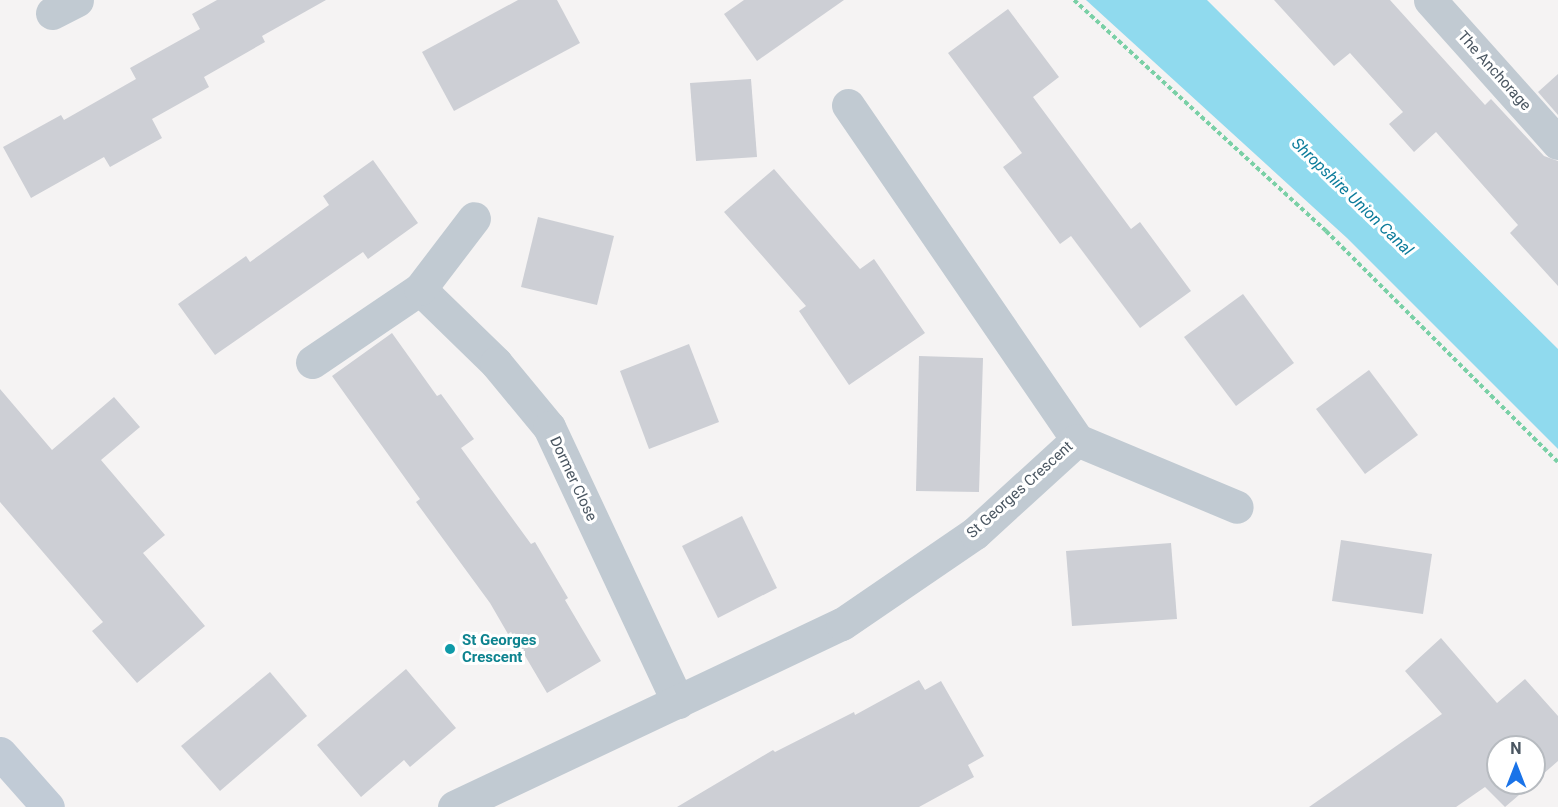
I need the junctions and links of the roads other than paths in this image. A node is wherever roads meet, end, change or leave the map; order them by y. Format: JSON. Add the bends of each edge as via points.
{"nodes":[{"id":1,"x":1430,"y":0,"type":"edge"},
{"id":2,"x":848,"y":105,"type":"dead end"},
{"id":3,"x":1558,"y":143,"type":"edge"},
{"id":4,"x":474,"y":218,"type":"dead end"},
{"id":5,"x":420,"y":289,"type":"junction"},
{"id":6,"x":312,"y":362,"type":"dead end"},
{"id":7,"x":1077,"y":440,"type":"junction"},
{"id":8,"x":1237,"y":507,"type":"dead end"},
{"id":9,"x":678,"y":702,"type":"junction"},
{"id":10,"x":0,"y":753,"type":"edge"},
{"id":11,"x":48,"y":807,"type":"edge"},
{"id":12,"x":454,"y":807,"type":"edge"}],
"edges":[{"from":1,"to":3,"type":"street","name":"The Anchorage"},
{"from":2,"to":7,"type":"street","name":"St Georges Crescent"},
{"from":4,"to":5,"type":"street"},
{"from":5,"to":6,"type":"street"},
{"from":5,"to":9,"type":"street","name":"Dormer Close","via":[[496,363],[549,427]]},
{"from":7,"to":8,"type":"street","name":"St Georges Crescent"},
{"from":7,"to":9,"type":"street","name":"St Georges Crescent","via":[[975,533],[842,624]]},
{"from":9,"to":12,"type":"street","name":"St Georges Crescent"},
{"from":10,"to":11,"type":"street"}]}
